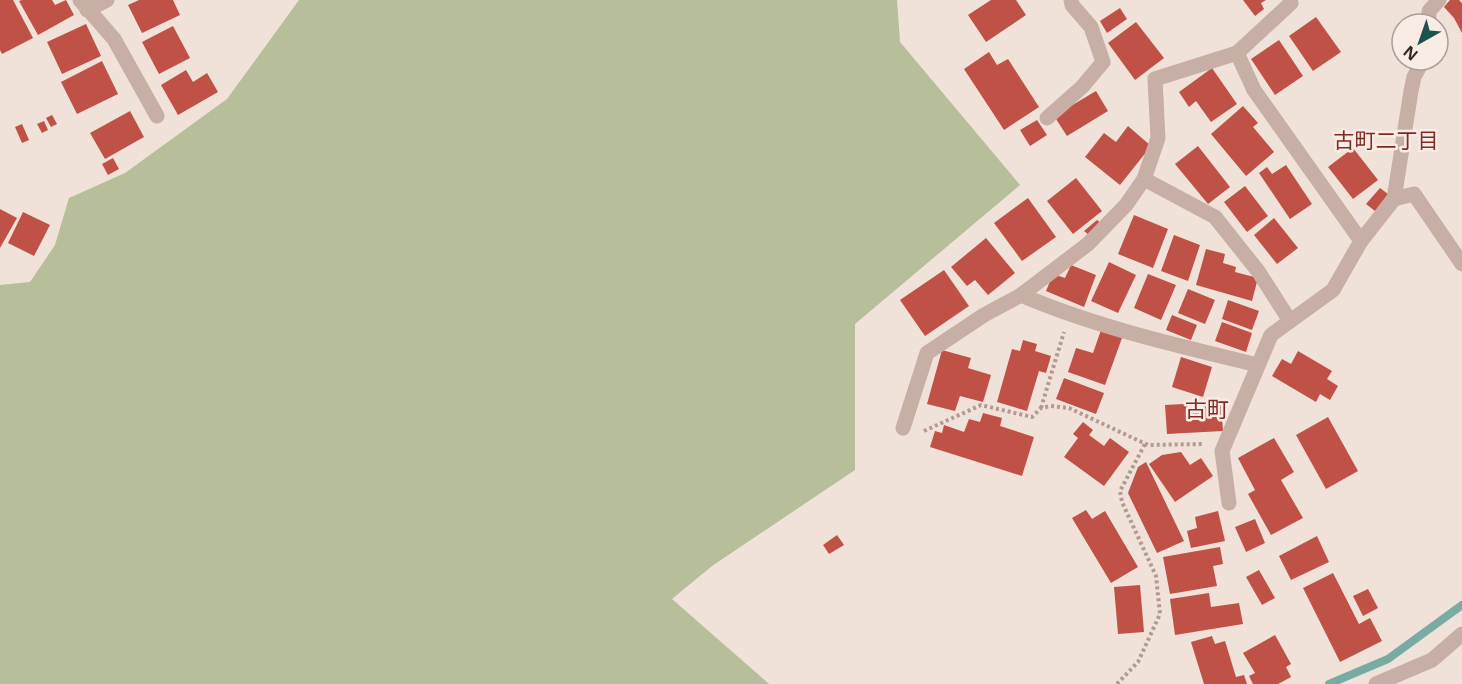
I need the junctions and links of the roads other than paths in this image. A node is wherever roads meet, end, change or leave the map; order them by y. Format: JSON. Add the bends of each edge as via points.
{"nodes":[{"id":1,"x":107,"y":0,"type":"edge"},
{"id":2,"x":1071,"y":0,"type":"edge"},
{"id":3,"x":1290,"y":0,"type":"edge"},
{"id":4,"x":1438,"y":0,"type":"edge"},
{"id":5,"x":84,"y":5,"type":"edge"},
{"id":6,"x":1429,"y":12,"type":"edge"},
{"id":7,"x":1237,"y":53,"type":"junction"},
{"id":8,"x":1417,"y":72,"type":"edge"},
{"id":9,"x":157,"y":116,"type":"dead end"},
{"id":10,"x":1047,"y":118,"type":"dead end"},
{"id":11,"x":1144,"y":179,"type":"junction"},
{"id":12,"x":1394,"y":199,"type":"junction"},
{"id":13,"x":1361,"y":241,"type":"junction"},
{"id":14,"x":1462,"y":264,"type":"edge"},
{"id":15,"x":1021,"y":295,"type":"junction"},
{"id":16,"x":1290,"y":321,"type":"junction"},
{"id":17,"x":1258,"y":365,"type":"junction"},
{"id":18,"x":903,"y":428,"type":"road end"},
{"id":19,"x":1228,"y":503,"type":"dead end"},
{"id":20,"x":1462,"y":634,"type":"edge"},
{"id":21,"x":1377,"y":684,"type":"edge"}],
"edges":[{"from":1,"to":5,"type":"street"},
{"from":2,"to":10,"type":"street","via":[[1091,27],[1103,62],[1083,87]]},
{"from":3,"to":7,"type":"street"},
{"from":4,"to":6,"type":"street"},
{"from":5,"to":9,"type":"street","via":[[114,39]]},
{"from":7,"to":11,"type":"street","via":[[1155,79],[1158,138]]},
{"from":7,"to":13,"type":"street","via":[[1254,90]]},
{"from":8,"to":12,"type":"street"},
{"from":11,"to":15,"type":"street","via":[[1126,206],[1088,244]]},
{"from":11,"to":16,"type":"street","via":[[1215,217],[1258,271]]},
{"from":12,"to":13,"type":"street"},
{"from":12,"to":14,"type":"street","via":[[1414,194]]},
{"from":13,"to":16,"type":"street","via":[[1333,290]]},
{"from":15,"to":17,"type":"street","via":[[1069,314]]},
{"from":15,"to":18,"type":"street","via":[[927,353]]},
{"from":16,"to":17,"type":"street","via":[[1271,335]]},
{"from":17,"to":19,"type":"street","via":[[1222,451]]},
{"from":20,"to":21,"type":"street","via":[[1432,660]]}]}
